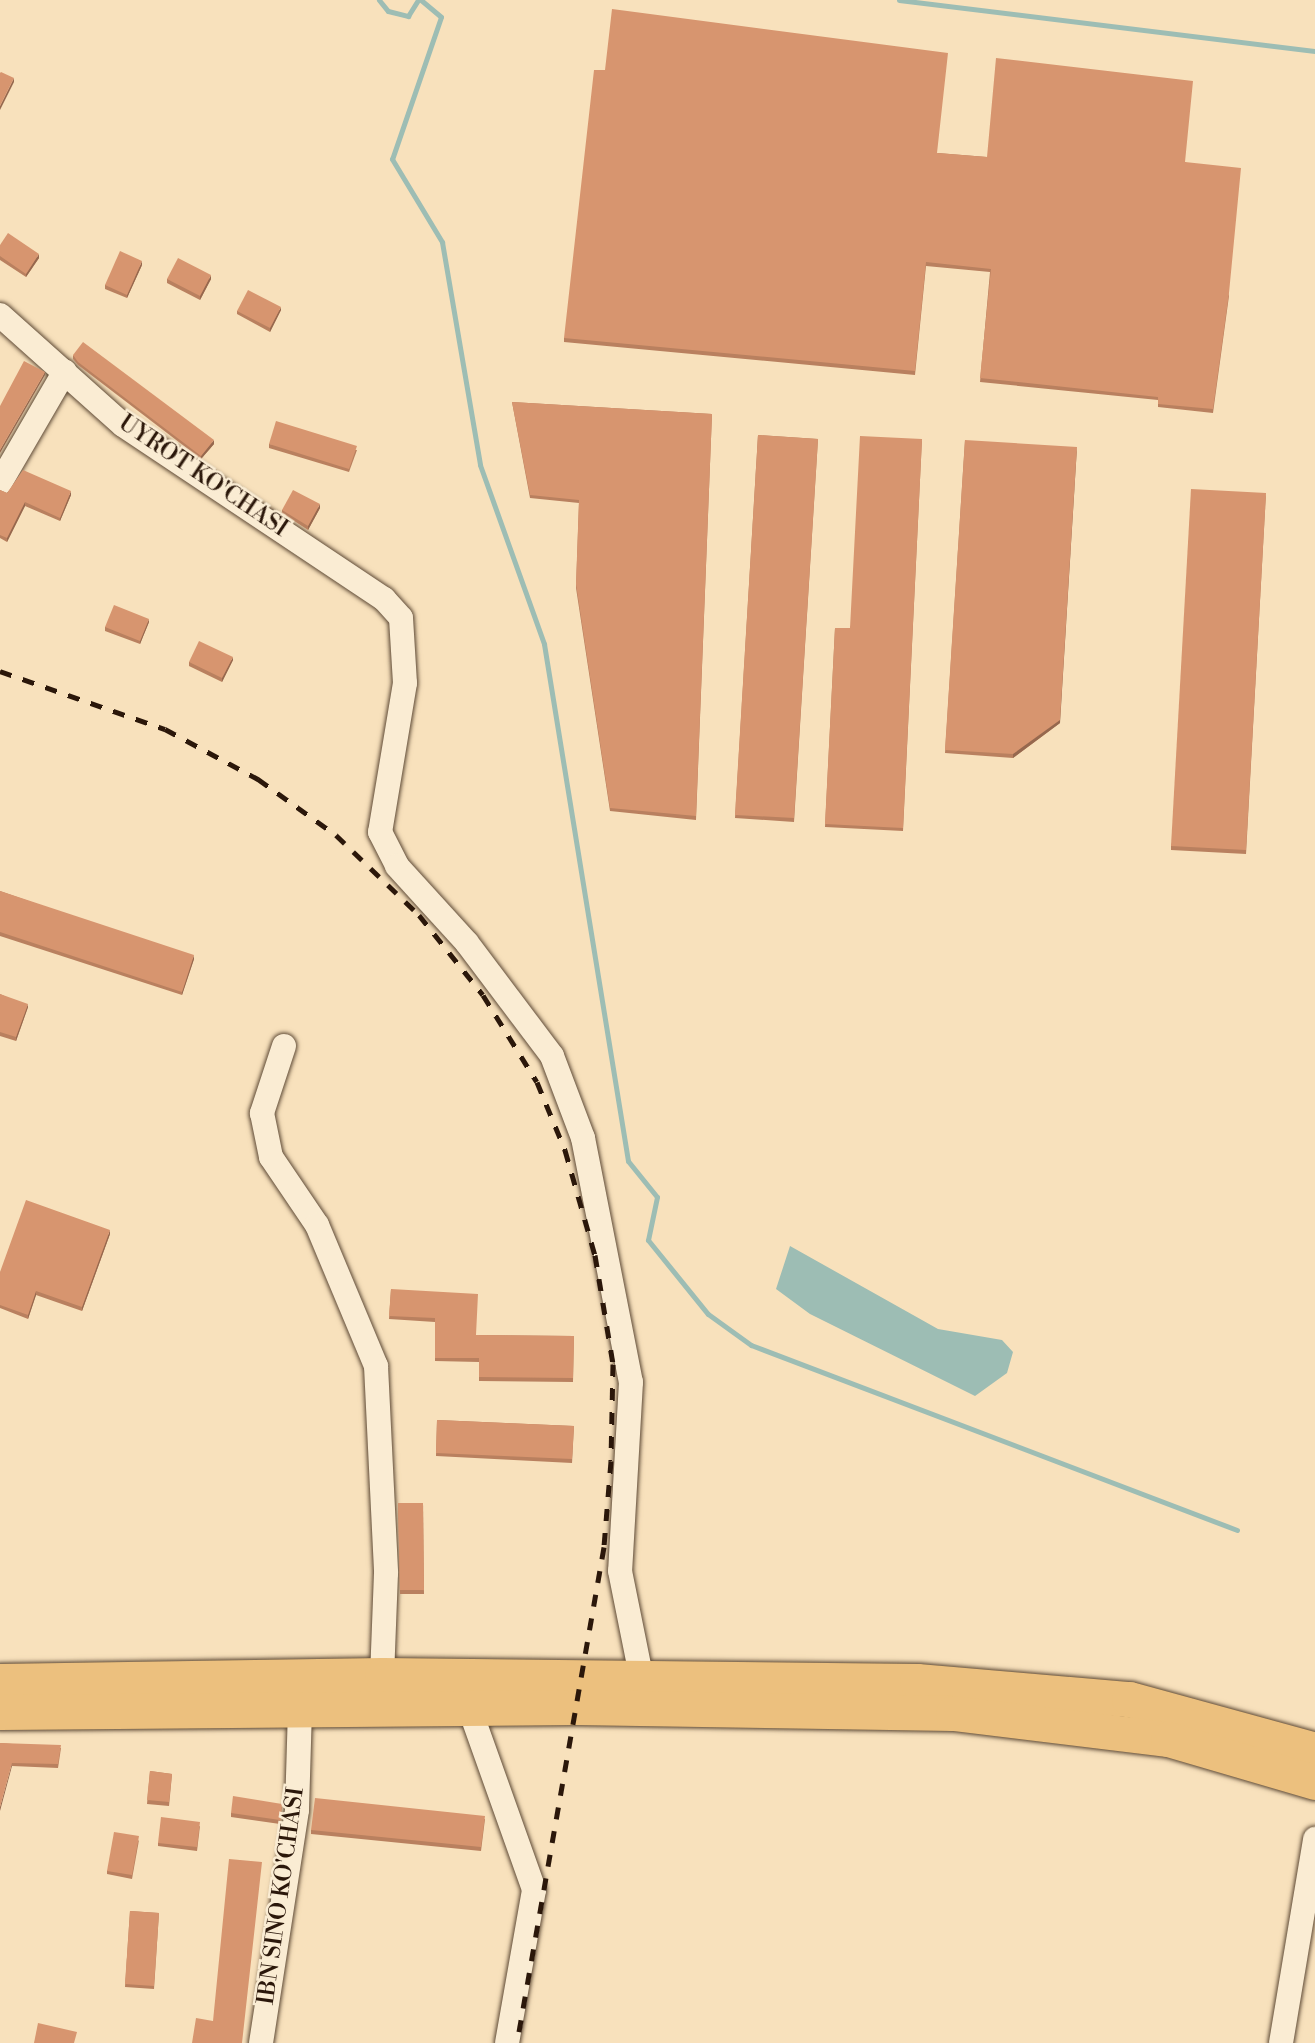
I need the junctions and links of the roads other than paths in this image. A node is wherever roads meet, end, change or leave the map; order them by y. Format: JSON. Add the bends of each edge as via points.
{"nodes":[{"id":1,"x":0,"y":315,"type":"edge"},
{"id":2,"x":65,"y":370,"type":"junction"},
{"id":3,"x":0,"y":483,"type":"edge"},
{"id":4,"x":284,"y":1046,"type":"dead end"},
{"id":5,"x":382,"y":1675,"type":"junction"},
{"id":6,"x":642,"y":1680,"type":"junction"},
{"id":7,"x":0,"y":1681,"type":"edge"},
{"id":8,"x":140,"y":1695,"type":"junction"},
{"id":9,"x":469,"y":1707,"type":"junction"},
{"id":10,"x":300,"y":1708,"type":"junction"},
{"id":11,"x":0,"y":1712,"type":"edge"},
{"id":12,"x":1315,"y":1750,"type":"edge"},
{"id":13,"x":1315,"y":1782,"type":"edge"},
{"id":14,"x":1315,"y":1839,"type":"edge"},
{"id":15,"x":261,"y":2043,"type":"edge"},
{"id":16,"x":507,"y":2043,"type":"edge"},
{"id":17,"x":1281,"y":2043,"type":"edge"}],
"edges":[{"from":1,"to":2,"type":"street","name":"UYROT KO'CHASI"},
{"from":2,"to":3,"type":"street"},
{"from":2,"to":6,"type":"street","name":"UYROT KO'CHASI","via":[[123,425],[384,599],[401,618],[405,683],[380,832],[397,866],[467,943],[552,1056],[583,1138],[631,1382],[620,1571]]},
{"from":4,"to":5,"type":"street","via":[[262,1113],[271,1157],[317,1225],[376,1366],[386,1573]]},
{"from":5,"to":6,"type":"highway"},
{"from":5,"to":8,"type":"highway"},
{"from":6,"to":12,"type":"highway","via":[[917,1681],[1067,1690],[1129,1699]]},
{"from":7,"to":8,"type":"highway"},
{"from":8,"to":10,"type":"highway"},
{"from":8,"to":11,"type":"highway"},
{"from":9,"to":10,"type":"highway"},
{"from":9,"to":13,"type":"highway","via":[[966,1714],[1168,1739]]},
{"from":9,"to":16,"type":"street","via":[[534,1890]]},
{"from":10,"to":15,"type":"street","name":"IBN SINO KO'CHASI","via":[[297,1810]]},
{"from":14,"to":17,"type":"street"}]}
